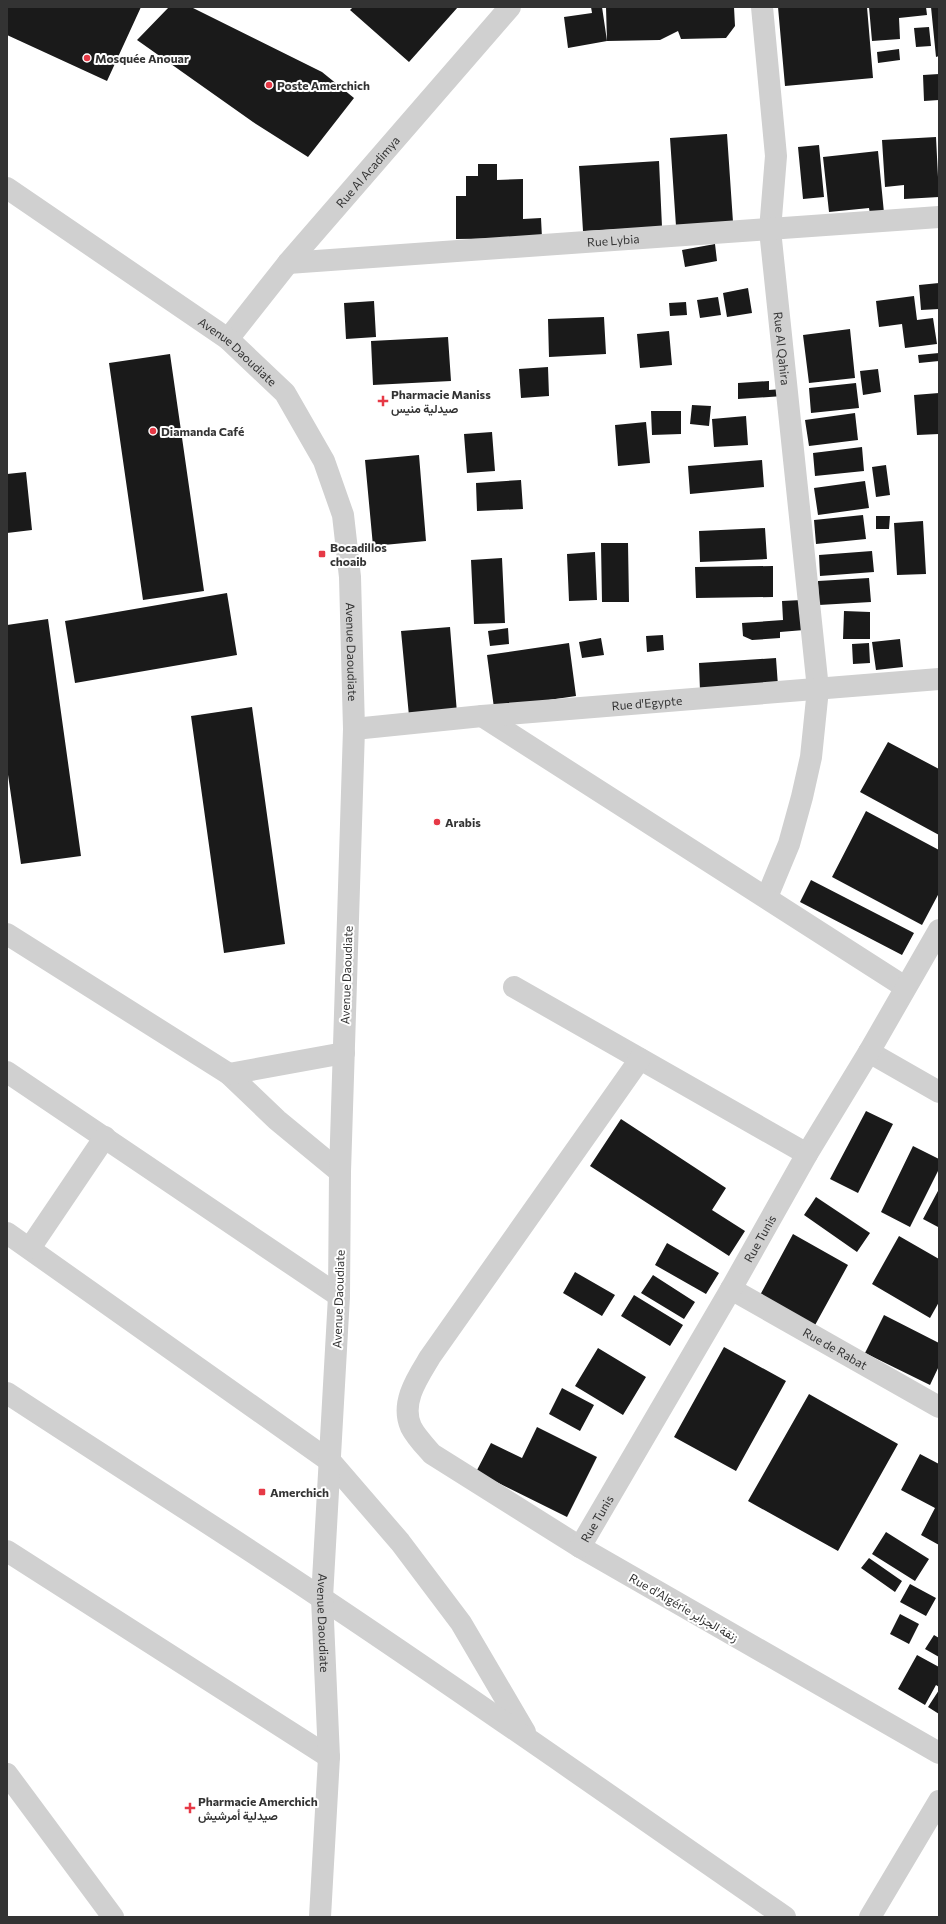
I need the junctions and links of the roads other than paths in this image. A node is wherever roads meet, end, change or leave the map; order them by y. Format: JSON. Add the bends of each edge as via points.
{"nodes":[{"id":1,"x":510,"y":7,"type":"edge"},
{"id":2,"x":762,"y":7,"type":"edge"},
{"id":3,"x":7,"y":188,"type":"edge"},
{"id":4,"x":939,"y":217,"type":"edge"},
{"id":5,"x":770,"y":230,"type":"junction"},
{"id":6,"x":288,"y":263,"type":"junction"},
{"id":7,"x":228,"y":339,"type":"junction"},
{"id":8,"x":939,"y":679,"type":"edge"},
{"id":9,"x":818,"y":689,"type":"junction"},
{"id":10,"x":482,"y":716,"type":"junction"},
{"id":11,"x":354,"y":729,"type":"junction"},
{"id":12,"x":767,"y":897,"type":"junction"},
{"id":13,"x":939,"y":930,"type":"edge"},
{"id":14,"x":7,"y":934,"type":"edge"},
{"id":15,"x":514,"y":987,"type":"dead end"},
{"id":16,"x":905,"y":987,"type":"junction"},
{"id":17,"x":869,"y":1052,"type":"junction"},
{"id":18,"x":344,"y":1053,"type":"junction"},
{"id":19,"x":640,"y":1059,"type":"junction"},
{"id":20,"x":7,"y":1072,"type":"edge"},
{"id":21,"x":229,"y":1074,"type":"junction"},
{"id":22,"x":939,"y":1092,"type":"edge"},
{"id":23,"x":105,"y":1138,"type":"junction"},
{"id":24,"x":807,"y":1154,"type":"junction"},
{"id":25,"x":340,"y":1172,"type":"junction"},
{"id":26,"x":7,"y":1233,"type":"edge"},
{"id":27,"x":30,"y":1248,"type":"junction"},
{"id":28,"x":731,"y":1289,"type":"junction"},
{"id":29,"x":339,"y":1296,"type":"junction"},
{"id":30,"x":7,"y":1393,"type":"edge"},
{"id":31,"x":939,"y":1407,"type":"edge"},
{"id":32,"x":331,"y":1462,"type":"junction"},
{"id":33,"x":580,"y":1547,"type":"junction"},
{"id":34,"x":7,"y":1551,"type":"edge"},
{"id":35,"x":322,"y":1598,"type":"junction"},
{"id":36,"x":529,"y":1738,"type":"junction"},
{"id":37,"x":939,"y":1753,"type":"edge"},
{"id":38,"x":329,"y":1757,"type":"junction"},
{"id":39,"x":7,"y":1774,"type":"edge"},
{"id":40,"x":939,"y":1801,"type":"edge"},
{"id":41,"x":113,"y":1917,"type":"edge"},
{"id":42,"x":320,"y":1917,"type":"edge"},
{"id":43,"x":785,"y":1917,"type":"edge"},
{"id":44,"x":870,"y":1917,"type":"edge"}],
"edges":[{"from":1,"to":6,"type":"street","name":"Rue Al Acadimya"},
{"from":2,"to":5,"type":"street","name":"Rue Al Qahira","via":[[776,156]]},
{"from":3,"to":7,"type":"street","name":"Avenue Daoudiate"},
{"from":4,"to":5,"type":"street","name":"Rue Lybia"},
{"from":5,"to":6,"type":"street","name":"Rue Lybia"},
{"from":5,"to":9,"type":"street","name":"Rue Al Qahira"},
{"from":6,"to":7,"type":"street","name":"Rue Al Acadimya"},
{"from":7,"to":11,"type":"street","name":"Avenue Daoudiate","via":[[285,393],[324,461],[343,515],[350,577]]},
{"from":8,"to":9,"type":"street","name":"Rue d'Egypte"},
{"from":9,"to":10,"type":"street","name":"Rue d'Egypte"},
{"from":9,"to":12,"type":"street","name":"Rue Al Qahira","via":[[811,757],[802,797],[789,844]]},
{"from":10,"to":11,"type":"street","name":"Rue d'Egypte"},
{"from":10,"to":12,"type":"street"},
{"from":11,"to":18,"type":"street","name":"Avenue Daoudiate"},
{"from":12,"to":16,"type":"street"},
{"from":13,"to":16,"type":"street","name":"Rue Tunis"},
{"from":14,"to":21,"type":"street"},
{"from":15,"to":19,"type":"street"},
{"from":16,"to":17,"type":"street","name":"Rue Tunis"},
{"from":17,"to":22,"type":"street"},
{"from":17,"to":24,"type":"street","name":"Rue Tunis"},
{"from":18,"to":21,"type":"street"},
{"from":18,"to":25,"type":"street","name":"Avenue Daoudiate"},
{"from":19,"to":24,"type":"street"},
{"from":19,"to":33,"type":"street","name":"Rue d'Algérie زنقة الجزاير","via":[[430,1357],[412,1388],[408,1407],[411,1426],[432,1454]]},
{"from":20,"to":23,"type":"street"},
{"from":21,"to":25,"type":"street","via":[[277,1120]]},
{"from":23,"to":27,"type":"street"},
{"from":23,"to":29,"type":"street"},
{"from":24,"to":28,"type":"street","name":"Rue Tunis"},
{"from":25,"to":29,"type":"street","name":"Avenue Daoudiate"},
{"from":26,"to":27,"type":"street"},
{"from":27,"to":32,"type":"street"},
{"from":28,"to":31,"type":"street","name":"Rue de Rabat"},
{"from":28,"to":33,"type":"street","name":"Rue Tunis"},
{"from":29,"to":32,"type":"street","name":"Avenue Daoudiate"},
{"from":30,"to":35,"type":"street"},
{"from":32,"to":35,"type":"street","name":"Avenue Daoudiate"},
{"from":32,"to":36,"type":"street","via":[[400,1542],[461,1623]]},
{"from":33,"to":37,"type":"street","name":"Rue d'Algérie زنقة الجزاير"},
{"from":34,"to":38,"type":"street"},
{"from":35,"to":36,"type":"street"},
{"from":35,"to":38,"type":"street","name":"Avenue Daoudiate"},
{"from":36,"to":43,"type":"street"},
{"from":38,"to":42,"type":"street","name":"Avenue Daoudiate"},
{"from":39,"to":41,"type":"street"},
{"from":40,"to":44,"type":"street"}]}
